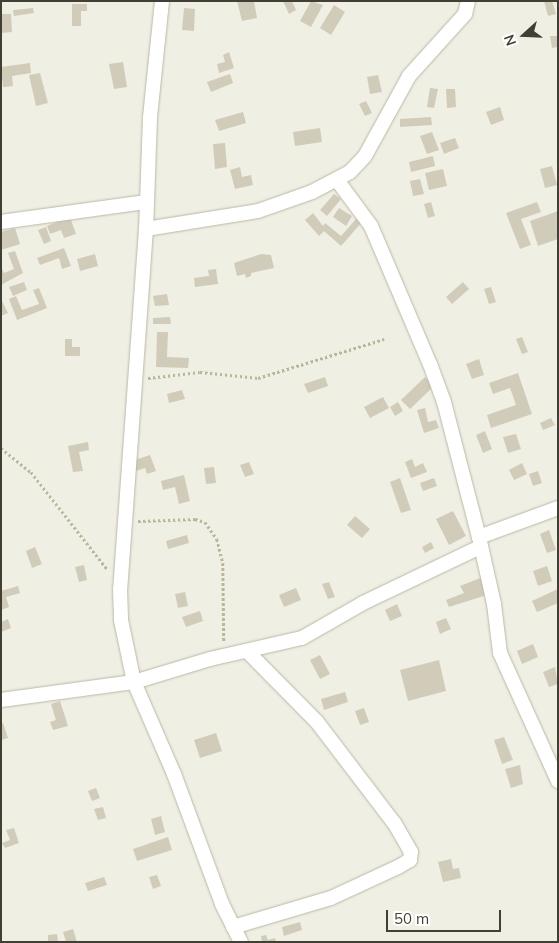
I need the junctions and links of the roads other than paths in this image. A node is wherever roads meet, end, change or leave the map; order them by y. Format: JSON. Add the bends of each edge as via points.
{"nodes":[{"id":1,"x":162,"y":1,"type":"edge"},
{"id":2,"x":468,"y":1,"type":"edge"},
{"id":3,"x":337,"y":180,"type":"junction"},
{"id":4,"x":145,"y":202,"type":"junction"},
{"id":5,"x":1,"y":222,"type":"edge"},
{"id":6,"x":146,"y":229,"type":"junction"},
{"id":7,"x":558,"y":508,"type":"edge"},
{"id":8,"x":480,"y":542,"type":"junction"},
{"id":9,"x":246,"y":651,"type":"junction"},
{"id":10,"x":134,"y":682,"type":"junction"},
{"id":11,"x":1,"y":700,"type":"edge"},
{"id":12,"x":558,"y":781,"type":"edge"},
{"id":13,"x":232,"y":927,"type":"junction"},
{"id":14,"x":241,"y":942,"type":"edge"}],
"edges":[{"from":1,"to":4,"type":"street","via":[[152,78]]},
{"from":2,"to":3,"type":"street","via":[[465,14],[408,76],[365,156]]},
{"from":3,"to":6,"type":"street","via":[[258,211]]},
{"from":3,"to":8,"type":"street","via":[[372,226],[430,364],[444,402]]},
{"from":4,"to":5,"type":"street"},
{"from":4,"to":6,"type":"street"},
{"from":6,"to":10,"type":"street","via":[[120,589],[121,620]]},
{"from":7,"to":8,"type":"street"},
{"from":8,"to":9,"type":"street","via":[[363,603],[313,634]]},
{"from":8,"to":12,"type":"street","via":[[494,604],[500,653]]},
{"from":9,"to":10,"type":"street"},
{"from":9,"to":13,"type":"street","via":[[317,722],[394,823],[411,852],[410,860],[398,867],[331,898]]},
{"from":10,"to":11,"type":"street"},
{"from":10,"to":13,"type":"street","via":[[174,774]]},
{"from":13,"to":14,"type":"street"}]}
